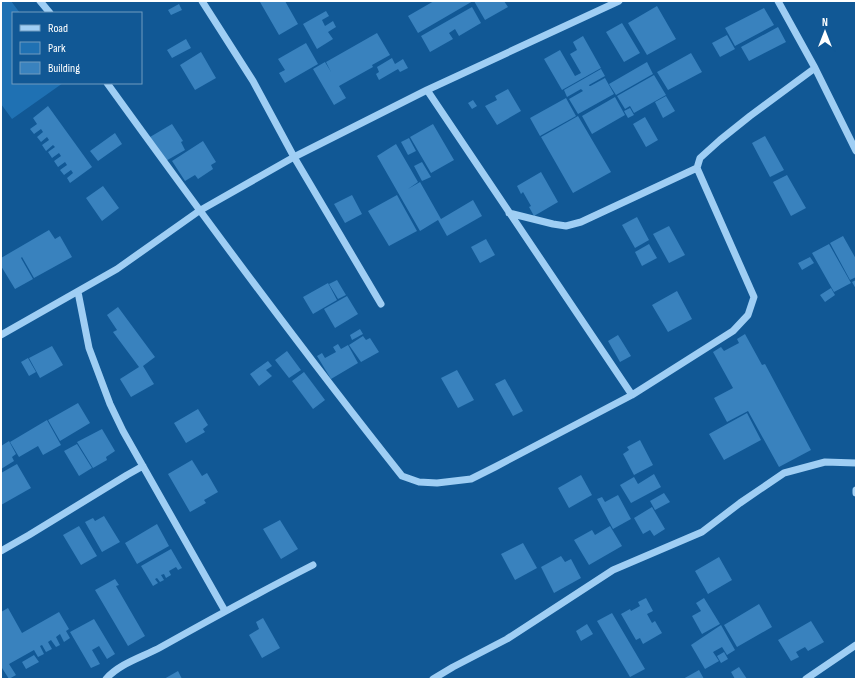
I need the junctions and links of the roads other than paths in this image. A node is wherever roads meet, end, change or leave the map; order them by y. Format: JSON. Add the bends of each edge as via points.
{"nodes":[{"id":1,"x":40,"y":1,"type":"edge"},
{"id":2,"x":202,"y":1,"type":"edge"},
{"id":3,"x":619,"y":1,"type":"edge"},
{"id":4,"x":778,"y":1,"type":"edge"},
{"id":5,"x":49,"y":12,"type":"edge"},
{"id":6,"x":815,"y":68,"type":"junction"},
{"id":7,"x":108,"y":84,"type":"edge"},
{"id":8,"x":427,"y":90,"type":"junction"},
{"id":9,"x":856,"y":152,"type":"edge"},
{"id":10,"x":294,"y":157,"type":"junction"},
{"id":11,"x":697,"y":168,"type":"junction"},
{"id":12,"x":199,"y":211,"type":"junction"},
{"id":13,"x":509,"y":212,"type":"junction"},
{"id":14,"x":78,"y":292,"type":"junction"},
{"id":15,"x":381,"y":304,"type":"dead end"},
{"id":16,"x":1,"y":335,"type":"edge"},
{"id":17,"x":632,"y":395,"type":"junction"},
{"id":18,"x":856,"y":463,"type":"edge"},
{"id":19,"x":143,"y":466,"type":"junction"},
{"id":20,"x":856,"y":490,"type":"edge"},
{"id":21,"x":856,"y":493,"type":"edge"},
{"id":22,"x":1,"y":551,"type":"edge"},
{"id":23,"x":313,"y":565,"type":"dead end"},
{"id":24,"x":225,"y":611,"type":"junction"},
{"id":25,"x":856,"y":645,"type":"edge"},
{"id":26,"x":106,"y":679,"type":"edge"},
{"id":27,"x":433,"y":679,"type":"edge"},
{"id":28,"x":806,"y":679,"type":"edge"}],
"edges":[{"from":1,"to":5,"type":"street"},
{"from":2,"to":10,"type":"street","via":[[253,81]]},
{"from":3,"to":8,"type":"street"},
{"from":4,"to":6,"type":"street"},
{"from":6,"to":9,"type":"street"},
{"from":6,"to":11,"type":"street","via":[[720,140],[700,158]]},
{"from":7,"to":12,"type":"street"},
{"from":8,"to":10,"type":"street"},
{"from":8,"to":13,"type":"street"},
{"from":10,"to":12,"type":"street"},
{"from":10,"to":15,"type":"street"},
{"from":11,"to":13,"type":"street","via":[[581,222],[566,226]]},
{"from":11,"to":17,"type":"street","via":[[754,297],[748,315],[733,331]]},
{"from":12,"to":14,"type":"street","via":[[117,269]]},
{"from":12,"to":17,"type":"street","via":[[402,476],[419,482],[437,483],[471,479]]},
{"from":13,"to":17,"type":"street"},
{"from":14,"to":16,"type":"street"},
{"from":14,"to":19,"type":"street","via":[[89,348],[110,404]]},
{"from":18,"to":27,"type":"street","via":[[825,462],[784,473],[702,532],[614,570],[507,639]]},
{"from":19,"to":22,"type":"street"},
{"from":19,"to":24,"type":"street"},
{"from":20,"to":21,"type":"street"},
{"from":23,"to":24,"type":"street"},
{"from":24,"to":26,"type":"street","via":[[113,671]]},
{"from":25,"to":28,"type":"street"}]}
